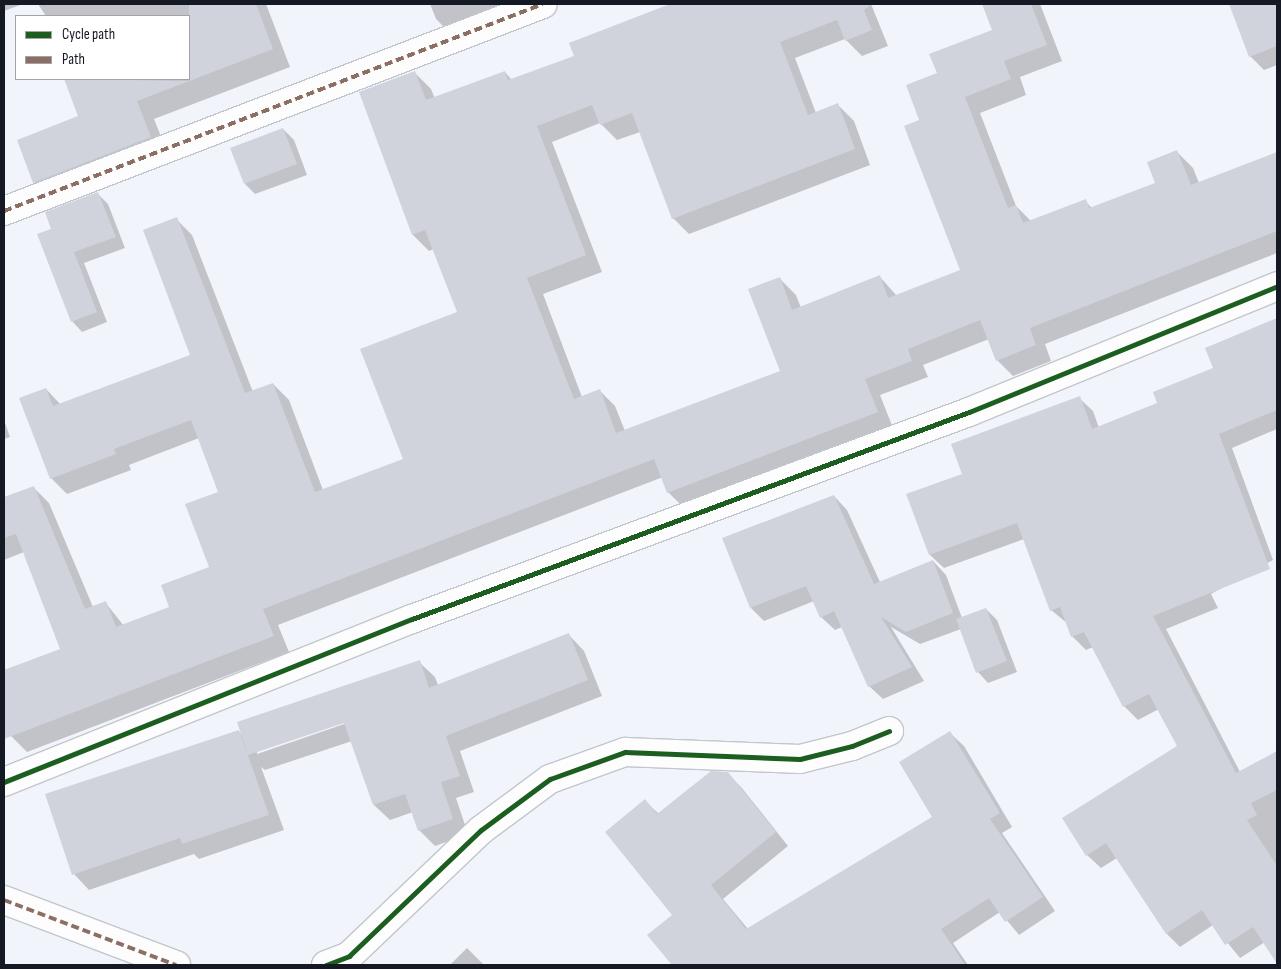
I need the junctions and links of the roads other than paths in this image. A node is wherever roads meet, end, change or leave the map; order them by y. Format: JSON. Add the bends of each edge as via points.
{"nodes":[{"id":1,"x":544,"y":4,"type":"edge"},
{"id":2,"x":4,"y":212,"type":"edge"},
{"id":3,"x":1277,"y":286,"type":"edge"},
{"id":4,"x":889,"y":731,"type":"dead end"},
{"id":5,"x":4,"y":782,"type":"edge"},
{"id":6,"x":4,"y":900,"type":"edge"},
{"id":7,"x":176,"y":965,"type":"edge"},
{"id":8,"x":326,"y":965,"type":"edge"}],
"edges":[{"from":1,"to":2,"type":"street"},
{"from":3,"to":5,"type":"street","via":[[969,412],[412,619]]},
{"from":4,"to":8,"type":"street","via":[[852,746],[800,759],[625,752],[550,779],[481,830],[349,956]]},
{"from":6,"to":7,"type":"street"}]}
